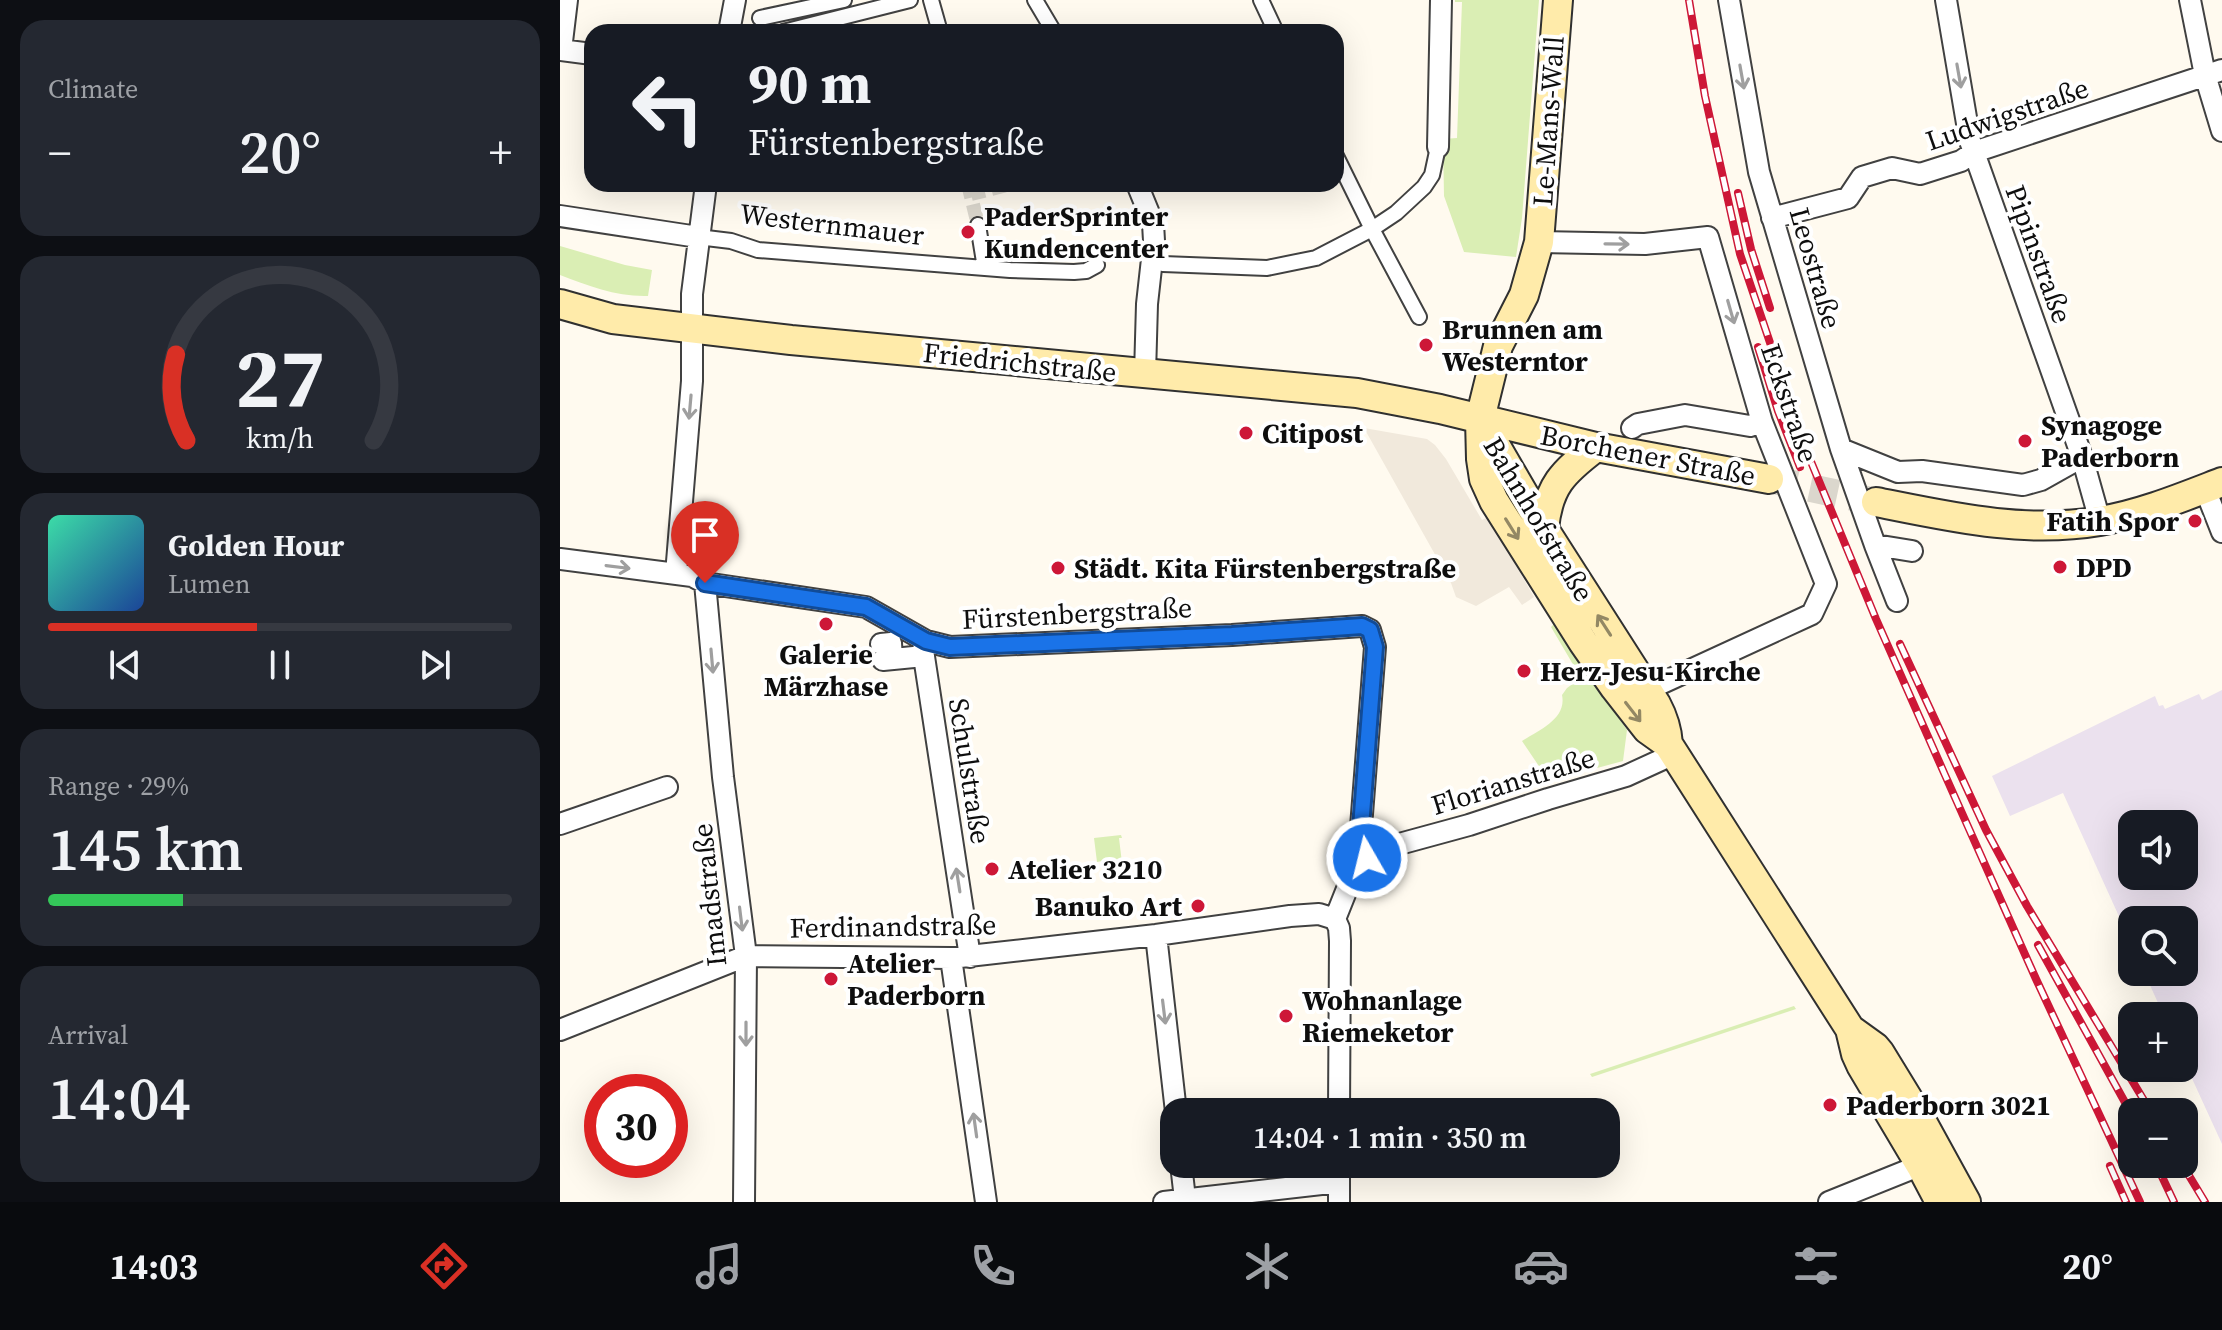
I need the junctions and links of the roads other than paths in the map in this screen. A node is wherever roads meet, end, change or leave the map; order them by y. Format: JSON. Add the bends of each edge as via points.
{"nodes":[{"id":1,"x":567,"y":0,"type":"edge"},
{"id":2,"x":735,"y":0,"type":"edge"},
{"id":3,"x":844,"y":0,"type":"edge"},
{"id":4,"x":910,"y":0,"type":"edge"},
{"id":5,"x":1035,"y":0,"type":"edge"},
{"id":6,"x":1261,"y":0,"type":"edge"},
{"id":7,"x":1441,"y":0,"type":"edge"},
{"id":8,"x":1558,"y":0,"type":"edge"},
{"id":9,"x":1729,"y":0,"type":"edge"},
{"id":10,"x":1946,"y":0,"type":"edge"},
{"id":11,"x":2190,"y":0,"type":"edge"},
{"id":12,"x":937,"y":2,"type":"edge"},
{"id":13,"x":760,"y":18,"type":"dead end"},
{"id":14,"x":730,"y":24,"type":"edge"},
{"id":15,"x":815,"y":24,"type":"edge"},
{"id":16,"x":939,"y":24,"type":"edge"},
{"id":17,"x":1049,"y":24,"type":"edge"},
{"id":18,"x":1272,"y":24,"type":"edge"},
{"id":19,"x":560,"y":50,"type":"edge"},
{"id":20,"x":584,"y":53,"type":"edge"},
{"id":21,"x":2214,"y":72,"type":"edge"},
{"id":22,"x":2222,"y":131,"type":"edge"},
{"id":23,"x":1438,"y":147,"type":"joint"},
{"id":24,"x":1974,"y":152,"type":"junction"},
{"id":25,"x":1344,"y":172,"type":"edge"},
{"id":26,"x":705,"y":192,"type":"edge"},
{"id":27,"x":1140,"y":192,"type":"edge"},
{"id":28,"x":560,"y":216,"type":"edge"},
{"id":29,"x":1772,"y":218,"type":"junction"},
{"id":30,"x":978,"y":225,"type":"tunnel mouth"},
{"id":31,"x":1372,"y":229,"type":"junction"},
{"id":32,"x":698,"y":237,"type":"junction"},
{"id":33,"x":1708,"y":237,"type":"joint"},
{"id":34,"x":1539,"y":242,"type":"junction"},
{"id":35,"x":1151,"y":261,"type":"junction"},
{"id":36,"x":1097,"y":265,"type":"dead end"},
{"id":37,"x":985,"y":268,"type":"junction"},
{"id":38,"x":560,"y":304,"type":"edge"},
{"id":39,"x":1419,"y":317,"type":"dead end"},
{"id":40,"x":691,"y":329,"type":"junction"},
{"id":41,"x":1145,"y":374,"type":"junction"},
{"id":42,"x":1480,"y":419,"type":"junction"},
{"id":43,"x":1762,"y":422,"type":"junction"},
{"id":44,"x":1632,"y":428,"type":"dead end"},
{"id":45,"x":1596,"y":447,"type":"junction"},
{"id":46,"x":1841,"y":449,"type":"junction"},
{"id":47,"x":2082,"y":457,"type":"junction"},
{"id":48,"x":1769,"y":479,"type":"tunnel mouth"},
{"id":49,"x":2213,"y":485,"type":"edge"},
{"id":50,"x":1876,"y":502,"type":"tunnel mouth"},
{"id":51,"x":2100,"y":521,"type":"junction"},
{"id":52,"x":1544,"y":529,"type":"junction"},
{"id":53,"x":2222,"y":532,"type":"edge"},
{"id":54,"x":1875,"y":545,"type":"junction"},
{"id":55,"x":1912,"y":551,"type":"dead end"},
{"id":56,"x":560,"y":559,"type":"edge"},
{"id":57,"x":676,"y":574,"type":"junction"},
{"id":58,"x":705,"y":583,"type":"junction"},
{"id":59,"x":1897,"y":601,"type":"dead end"},
{"id":60,"x":925,"y":649,"type":"junction"},
{"id":61,"x":885,"y":654,"type":"dead end"},
{"id":62,"x":1647,"y":690,"type":"junction"},
{"id":63,"x":1671,"y":749,"type":"junction"},
{"id":64,"x":667,"y":787,"type":"dead end"},
{"id":65,"x":560,"y":824,"type":"edge"},
{"id":66,"x":1367,"y":858,"type":"junction"},
{"id":67,"x":1335,"y":919,"type":"junction"},
{"id":68,"x":1156,"y":935,"type":"junction"},
{"id":69,"x":746,"y":956,"type":"junction"},
{"id":70,"x":961,"y":957,"type":"junction"},
{"id":71,"x":560,"y":1030,"type":"edge"},
{"id":72,"x":1174,"y":1098,"type":"edge"},
{"id":73,"x":1339,"y":1098,"type":"edge"},
{"id":74,"x":1931,"y":1160,"type":"junction"},
{"id":75,"x":1183,"y":1178,"type":"edge"},
{"id":76,"x":1339,"y":1183,"type":"edge"},
{"id":77,"x":1185,"y":1199,"type":"junction"},
{"id":78,"x":744,"y":1202,"type":"edge"},
{"id":79,"x":986,"y":1202,"type":"edge"},
{"id":80,"x":1164,"y":1202,"type":"edge"},
{"id":81,"x":1829,"y":1202,"type":"edge"},
{"id":82,"x":1940,"y":1202,"type":"edge"},
{"id":83,"x":1966,"y":1202,"type":"edge"}],
"edges":[{"from":1,"to":19,"type":"street"},
{"from":2,"to":14,"type":"street"},
{"from":3,"to":13,"type":"street"},
{"from":4,"to":15,"type":"street"},
{"from":5,"to":17,"type":"street"},
{"from":6,"to":18,"type":"street"},
{"from":7,"to":23,"type":"street"},
{"from":8,"to":34,"type":"main road","name":"Le-Mans-Wall"},
{"from":9,"to":29,"type":"street","name":"Leostraße","one_way":true},
{"from":10,"to":24,"type":"street","name":"Pipinstraße","one_way":true},
{"from":11,"to":21,"type":"street"},
{"from":12,"to":16,"type":"street"},
{"from":19,"to":20,"type":"street"},
{"from":21,"to":22,"type":"street"},
{"from":21,"to":24,"type":"street","name":"Ludwigstraße"},
{"from":23,"to":31,"type":"street","via":[[1424,187]]},
{"from":24,"to":29,"type":"street","name":"Ludwigstraße","via":[[1920,174],[1892,168],[1862,177],[1848,198]]},
{"from":24,"to":47,"type":"street","name":"Pipinstraße"},
{"from":25,"to":31,"type":"street"},
{"from":26,"to":32,"type":"street"},
{"from":27,"to":35,"type":"street","via":[[1153,223]]},
{"from":28,"to":32,"type":"street","name":"Westernmauer"},
{"from":29,"to":46,"type":"street","name":"Leostraße"},
{"from":30,"to":37,"type":"street"},
{"from":31,"to":35,"type":"street","via":[[1316,258],[1267,268]]},
{"from":31,"to":39,"type":"street"},
{"from":32,"to":37,"type":"street","name":"Westernmauer","via":[[758,250]]},
{"from":32,"to":40,"type":"street"},
{"from":34,"to":33,"type":"street","name":"Le-Mans-Wall","one_way":true,"via":[[1645,244]]},
{"from":33,"to":43,"type":"street","name":"Eckstraße","one_way":true},
{"from":34,"to":42,"type":"main road","name":"Le-Mans-Wall","via":[[1524,295],[1495,355]]},
{"from":35,"to":41,"type":"street"},
{"from":36,"to":37,"type":"street","name":"Westernmauer","via":[[1074,272]]},
{"from":38,"to":40,"type":"main road","name":"Friedrichstraße","via":[[613,319]]},
{"from":40,"to":41,"type":"main road","name":"Friedrichstraße"},
{"from":40,"to":57,"type":"street","one_way":true,"via":[[692,381]]},
{"from":41,"to":42,"type":"main road","name":"Friedrichstraße","via":[[1357,393]]},
{"from":42,"to":45,"type":"main road","name":"Borchener Straße"},
{"from":42,"to":52,"type":"main road","name":"Bahnhofstraße"},
{"from":42,"to":63,"type":"main road","name":"Bahnhofstraße","one_way":true,"via":[[1484,479],[1494,501],[1615,688],[1647,729]]},
{"from":43,"to":44,"type":"street","via":[[1750,426],[1685,415]]},
{"from":43,"to":62,"type":"street","name":"Eckstraße","via":[[1826,584],[1812,614]]},
{"from":45,"to":48,"type":"main road","name":"Borchener Straße"},
{"from":45,"to":52,"type":"main road","via":[[1559,480]]},
{"from":46,"to":47,"type":"street","via":[[1898,472],[2023,485]]},
{"from":46,"to":54,"type":"street","name":"Leostraße"},
{"from":47,"to":51,"type":"street","name":"Pipinstraße"},
{"from":49,"to":51,"type":"main road"},
{"from":49,"to":53,"type":"street"},
{"from":50,"to":51,"type":"main road","via":[[2015,526]]},
{"from":62,"to":52,"type":"main road","name":"Bahnhofstraße","one_way":true},
{"from":54,"to":55,"type":"street"},
{"from":54,"to":59,"type":"street","name":"Leostraße"},
{"from":56,"to":57,"type":"street","name":"Fürstenbergstraße","one_way":true},
{"from":57,"to":58,"type":"street","name":"Fürstenbergstraße"},
{"from":58,"to":60,"type":"street","name":"Fürstenbergstraße","via":[[866,607]]},
{"from":58,"to":69,"type":"street","name":"Imadstraße","one_way":true},
{"from":60,"to":61,"type":"street","name":"Fürstenbergstraße"},
{"from":60,"to":66,"type":"street","name":"Fürstenbergstraße","via":[[1362,626],[1370,630],[1375,647],[1361,827]]},
{"from":70,"to":60,"type":"street","name":"Schulstraße","one_way":true},
{"from":62,"to":63,"type":"main road","name":"Bahnhofstraße","via":[[1663,718]]},
{"from":63,"to":66,"type":"street","name":"Florianstraße","via":[[1626,776],[1381,849]]},
{"from":63,"to":74,"type":"main road","name":"Bahnhofstraße","via":[[1850,1029],[1861,1065]]},
{"from":64,"to":65,"type":"street"},
{"from":66,"to":67,"type":"street","via":[[1353,874]]},
{"from":67,"to":68,"type":"street","name":"Ferdinandstraße","via":[[1290,916]]},
{"from":67,"to":73,"type":"street","via":[[1340,941]]},
{"from":68,"to":70,"type":"street","name":"Ferdinandstraße"},
{"from":68,"to":72,"type":"street","one_way":true},
{"from":69,"to":70,"type":"street","name":"Ferdinandstraße"},
{"from":69,"to":71,"type":"street","name":"Ferdinandstraße"},
{"from":69,"to":78,"type":"street","name":"Imadstraße","one_way":true},
{"from":79,"to":70,"type":"street","name":"Schulstraße","one_way":true},
{"from":74,"to":81,"type":"street"},
{"from":74,"to":82,"type":"main road","name":"Bahnhofstraße"},
{"from":74,"to":83,"type":"main road","name":"Bahnhofstraße"},
{"from":75,"to":77,"type":"street"},
{"from":76,"to":77,"type":"street"},
{"from":77,"to":80,"type":"street"}]}
